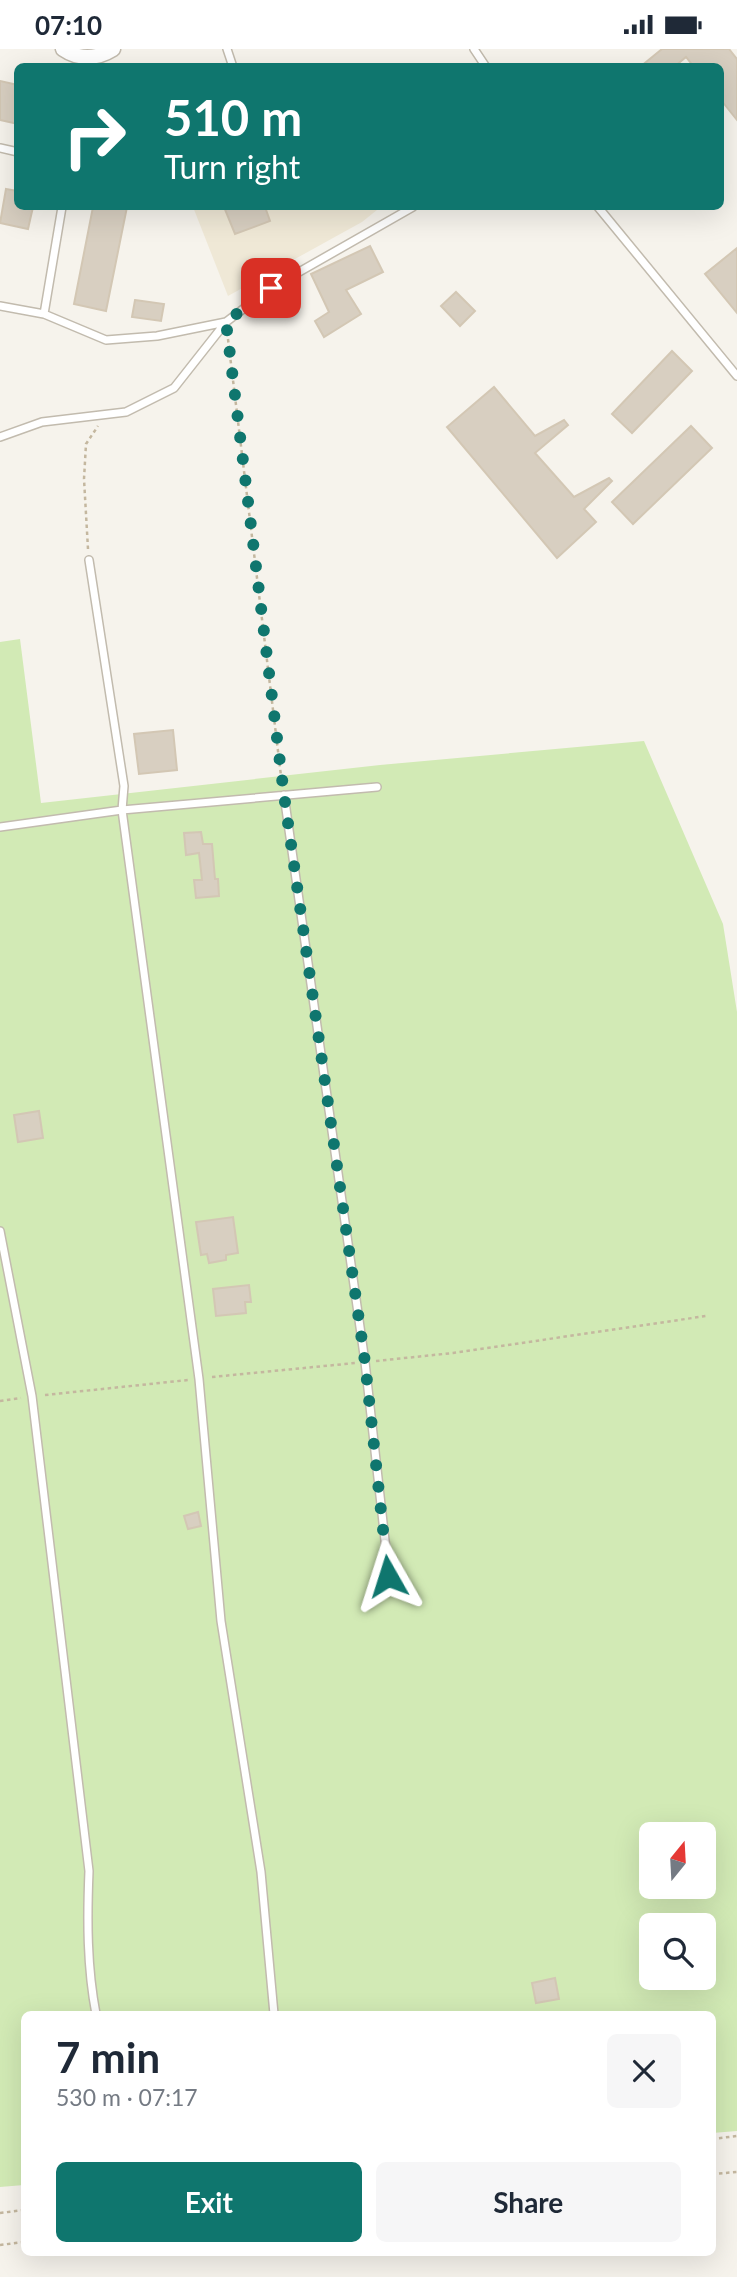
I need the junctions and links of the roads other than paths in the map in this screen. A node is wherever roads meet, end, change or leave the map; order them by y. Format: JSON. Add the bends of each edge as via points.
{"nodes":[{"id":1,"x":63,"y":49,"type":"edge"},
{"id":2,"x":113,"y":49,"type":"edge"},
{"id":3,"x":87,"y":62,"type":"edge"},
{"id":4,"x":61,"y":210,"type":"edge"},
{"id":5,"x":408,"y":210,"type":"edge"},
{"id":6,"x":600,"y":210,"type":"edge"},
{"id":7,"x":0,"y":306,"type":"edge"},
{"id":8,"x":44,"y":314,"type":"junction"},
{"id":9,"x":226,"y":322,"type":"junction"},
{"id":10,"x":737,"y":376,"type":"edge"},
{"id":11,"x":0,"y":437,"type":"edge"},
{"id":12,"x":89,"y":560,"type":"road end"},
{"id":13,"x":377,"y":787,"type":"dead end"},
{"id":14,"x":284,"y":795,"type":"junction"},
{"id":15,"x":122,"y":810,"type":"junction"},
{"id":16,"x":0,"y":827,"type":"edge"},
{"id":17,"x":0,"y":1231,"type":"edge"},
{"id":18,"x":388,"y":1576,"type":"dead end"},
{"id":19,"x":95,"y":2011,"type":"edge"},
{"id":20,"x":274,"y":2011,"type":"edge"}],
"edges":[{"from":1,"to":3,"type":"street"},
{"from":2,"to":3,"type":"street"},
{"from":4,"to":8,"type":"lane"},
{"from":5,"to":9,"type":"lane","via":[[271,288]]},
{"from":6,"to":10,"type":"lane"},
{"from":7,"to":8,"type":"lane"},
{"from":8,"to":9,"type":"lane","via":[[106,340],[157,336]]},
{"from":9,"to":11,"type":"lane","via":[[174,388],[126,412],[42,422]]},
{"from":12,"to":15,"type":"lane","via":[[124,786]]},
{"from":13,"to":14,"type":"lane"},
{"from":14,"to":15,"type":"lane"},
{"from":14,"to":18,"type":"lane","via":[[365,1362]]},
{"from":15,"to":16,"type":"lane"},
{"from":15,"to":20,"type":"lane","via":[[199,1379],[221,1621],[261,1872]]},
{"from":17,"to":19,"type":"lane","via":[[34,1410],[89,1871],[89,1979]]}]}
